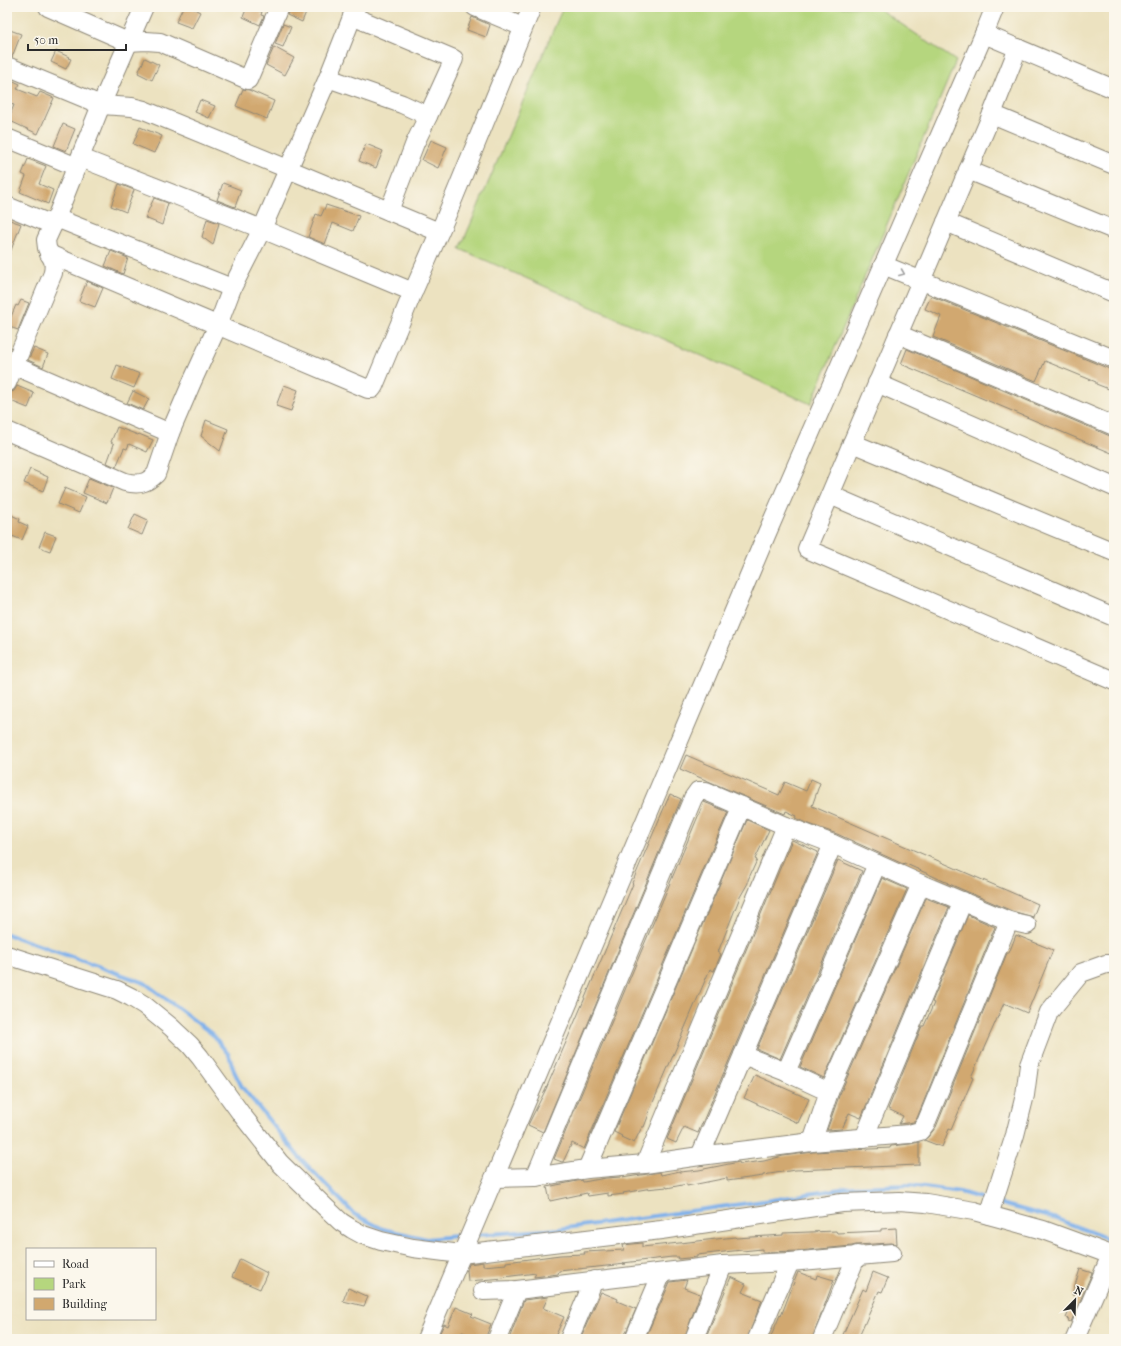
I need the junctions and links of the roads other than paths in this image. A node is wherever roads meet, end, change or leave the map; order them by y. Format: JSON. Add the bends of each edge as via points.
{"nodes":[{"id":1,"x":48,"y":7,"type":"edge"},
{"id":2,"x":144,"y":7,"type":"edge"},
{"id":3,"x":279,"y":7,"type":"edge"},
{"id":4,"x":475,"y":7,"type":"edge"},
{"id":5,"x":532,"y":7,"type":"edge"},
{"id":6,"x":995,"y":7,"type":"edge"},
{"id":7,"x":354,"y":11,"type":"edge"},
{"id":8,"x":523,"y":28,"type":"junction"},
{"id":9,"x":984,"y":34,"type":"junction"},
{"id":10,"x":128,"y":42,"type":"junction"},
{"id":11,"x":1018,"y":48,"type":"junction"},
{"id":12,"x":7,"y":66,"type":"edge"},
{"id":13,"x":328,"y":78,"type":"junction"},
{"id":14,"x":1114,"y":89,"type":"edge"},
{"id":15,"x":102,"y":105,"type":"junction"},
{"id":16,"x":992,"y":114,"type":"junction"},
{"id":17,"x":428,"y":116,"type":"junction"},
{"id":18,"x":7,"y":138,"type":"edge"},
{"id":19,"x":79,"y":162,"type":"junction"},
{"id":20,"x":1114,"y":165,"type":"edge"},
{"id":21,"x":288,"y":169,"type":"junction"},
{"id":22,"x":968,"y":170,"type":"junction"},
{"id":23,"x":7,"y":206,"type":"edge"},
{"id":24,"x":389,"y":211,"type":"junction"},
{"id":25,"x":55,"y":222,"type":"junction"},
{"id":26,"x":946,"y":222,"type":"junction"},
{"id":27,"x":262,"y":229,"type":"junction"},
{"id":28,"x":1114,"y":230,"type":"edge"},
{"id":29,"x":439,"y":232,"type":"junction"},
{"id":30,"x":49,"y":254,"type":"junction"},
{"id":31,"x":886,"y":259,"type":"junction"},
{"id":32,"x":923,"y":275,"type":"junction"},
{"id":33,"x":232,"y":288,"type":"junction"},
{"id":34,"x":413,"y":292,"type":"junction"},
{"id":35,"x":1114,"y":293,"type":"edge"},
{"id":36,"x":218,"y":325,"type":"junction"},
{"id":37,"x":898,"y":334,"type":"junction"},
{"id":38,"x":1114,"y":359,"type":"edge"},
{"id":39,"x":15,"y":366,"type":"junction"},
{"id":40,"x":7,"y":383,"type":"edge"},
{"id":41,"x":877,"y":383,"type":"junction"},
{"id":42,"x":1114,"y":425,"type":"edge"},
{"id":43,"x":7,"y":431,"type":"edge"},
{"id":44,"x":170,"y":433,"type":"junction"},
{"id":45,"x":852,"y":443,"type":"junction"},
{"id":46,"x":1114,"y":487,"type":"edge"},
{"id":47,"x":830,"y":495,"type":"junction"},
{"id":48,"x":1114,"y":552,"type":"edge"},
{"id":49,"x":1114,"y":617,"type":"edge"},
{"id":50,"x":1112,"y":674,"type":"edge"},
{"id":51,"x":742,"y":806,"type":"junction"},
{"id":52,"x":786,"y":826,"type":"junction"},
{"id":53,"x":834,"y":844,"type":"junction"},
{"id":54,"x":877,"y":864,"type":"junction"},
{"id":55,"x":921,"y":884,"type":"junction"},
{"id":56,"x":963,"y":901,"type":"junction"},
{"id":57,"x":1009,"y":920,"type":"junction"},
{"id":58,"x":1027,"y":925,"type":"dead end"},
{"id":59,"x":7,"y":955,"type":"edge"},
{"id":60,"x":1114,"y":964,"type":"edge"},
{"id":61,"x":743,"y":1055,"type":"junction"},
{"id":62,"x":786,"y":1072,"type":"junction"},
{"id":63,"x":829,"y":1092,"type":"junction"},
{"id":64,"x":864,"y":1138,"type":"junction"},
{"id":65,"x":812,"y":1142,"type":"junction"},
{"id":66,"x":700,"y":1156,"type":"junction"},
{"id":67,"x":645,"y":1164,"type":"junction"},
{"id":68,"x":588,"y":1168,"type":"junction"},
{"id":69,"x":535,"y":1177,"type":"junction"},
{"id":70,"x":494,"y":1178,"type":"junction"},
{"id":71,"x":989,"y":1215,"type":"junction"},
{"id":72,"x":463,"y":1251,"type":"junction"},
{"id":73,"x":892,"y":1253,"type":"dead end"},
{"id":74,"x":857,"y":1255,"type":"junction"},
{"id":75,"x":1113,"y":1255,"type":"edge"},
{"id":76,"x":790,"y":1262,"type":"junction"},
{"id":77,"x":723,"y":1265,"type":"junction"},
{"id":78,"x":662,"y":1273,"type":"junction"},
{"id":79,"x":594,"y":1280,"type":"junction"},
{"id":80,"x":483,"y":1290,"type":"dead end"},
{"id":81,"x":517,"y":1290,"type":"junction"},
{"id":82,"x":426,"y":1339,"type":"edge"},
{"id":83,"x":496,"y":1339,"type":"edge"},
{"id":84,"x":569,"y":1339,"type":"edge"},
{"id":85,"x":634,"y":1339,"type":"edge"},
{"id":86,"x":694,"y":1339,"type":"edge"},
{"id":87,"x":757,"y":1339,"type":"edge"},
{"id":88,"x":822,"y":1339,"type":"edge"},
{"id":89,"x":1075,"y":1339,"type":"edge"}],
"edges":[{"from":1,"to":10,"type":"street"},
{"from":2,"to":10,"type":"street"},
{"from":3,"to":10,"type":"street","via":[[248,80],[160,42]]},
{"from":4,"to":8,"type":"street"},
{"from":5,"to":8,"type":"street"},
{"from":6,"to":9,"type":"street"},
{"from":7,"to":13,"type":"street"},
{"from":7,"to":17,"type":"street","via":[[454,58]]},
{"from":8,"to":29,"type":"street"},
{"from":9,"to":11,"type":"street"},
{"from":9,"to":31,"type":"street"},
{"from":10,"to":15,"type":"street"},
{"from":11,"to":14,"type":"street"},
{"from":11,"to":16,"type":"street"},
{"from":12,"to":15,"type":"street"},
{"from":13,"to":17,"type":"street"},
{"from":13,"to":21,"type":"street"},
{"from":15,"to":19,"type":"street"},
{"from":15,"to":21,"type":"street","via":[[137,108]]},
{"from":16,"to":20,"type":"street"},
{"from":16,"to":22,"type":"street"},
{"from":17,"to":24,"type":"street"},
{"from":18,"to":19,"type":"street"},
{"from":19,"to":25,"type":"street"},
{"from":19,"to":27,"type":"street"},
{"from":21,"to":24,"type":"street"},
{"from":21,"to":27,"type":"street"},
{"from":22,"to":26,"type":"street"},
{"from":22,"to":28,"type":"street"},
{"from":23,"to":25,"type":"street"},
{"from":24,"to":29,"type":"street"},
{"from":25,"to":30,"type":"street","via":[[46,240]]},
{"from":25,"to":33,"type":"street"},
{"from":26,"to":32,"type":"street"},
{"from":26,"to":35,"type":"street"},
{"from":27,"to":33,"type":"street"},
{"from":27,"to":34,"type":"street"},
{"from":29,"to":34,"type":"street"},
{"from":30,"to":36,"type":"street"},
{"from":30,"to":39,"type":"street","via":[[54,263],[53,273]]},
{"from":31,"to":32,"type":"street"},
{"from":31,"to":70,"type":"street"},
{"from":32,"to":37,"type":"street"},
{"from":32,"to":38,"type":"street"},
{"from":33,"to":36,"type":"street"},
{"from":34,"to":36,"type":"street","via":[[374,386],[370,389]]},
{"from":36,"to":44,"type":"street"},
{"from":37,"to":41,"type":"street"},
{"from":37,"to":42,"type":"street"},
{"from":39,"to":40,"type":"street"},
{"from":39,"to":44,"type":"street"},
{"from":41,"to":45,"type":"street"},
{"from":41,"to":46,"type":"street"},
{"from":43,"to":44,"type":"street","via":[[134,484],[145,483],[156,474]]},
{"from":45,"to":47,"type":"street"},
{"from":45,"to":48,"type":"street"},
{"from":47,"to":49,"type":"street"},
{"from":47,"to":50,"type":"street","via":[[807,549]]},
{"from":51,"to":52,"type":"street"},
{"from":51,"to":68,"type":"street"},
{"from":51,"to":69,"type":"street","via":[[706,791],[698,792],[693,798]]},
{"from":52,"to":53,"type":"street"},
{"from":52,"to":67,"type":"street"},
{"from":53,"to":54,"type":"street"},
{"from":53,"to":61,"type":"street"},
{"from":54,"to":55,"type":"street"},
{"from":54,"to":62,"type":"street"},
{"from":55,"to":56,"type":"street"},
{"from":55,"to":63,"type":"street"},
{"from":56,"to":57,"type":"street"},
{"from":56,"to":64,"type":"street"},
{"from":57,"to":58,"type":"street"},
{"from":57,"to":64,"type":"street","via":[[964,1033],[922,1128],[909,1134]]},
{"from":59,"to":72,"type":"street","via":[[117,990],[144,1005],[171,1027],[200,1057],[280,1163],[341,1222],[363,1235],[381,1241],[413,1248]]},
{"from":60,"to":71,"type":"street","via":[[1106,964],[1081,973],[1049,1012],[1030,1064],[1015,1135]]},
{"from":61,"to":62,"type":"street"},
{"from":61,"to":66,"type":"street"},
{"from":62,"to":63,"type":"street"},
{"from":63,"to":65,"type":"street"},
{"from":64,"to":65,"type":"street"},
{"from":65,"to":66,"type":"street"},
{"from":66,"to":67,"type":"street"},
{"from":67,"to":68,"type":"street"},
{"from":68,"to":69,"type":"street"},
{"from":69,"to":70,"type":"street"},
{"from":70,"to":72,"type":"street"},
{"from":71,"to":72,"type":"street","via":[[899,1201],[842,1203],[661,1230]]},
{"from":71,"to":75,"type":"street","via":[[1043,1230]]},
{"from":72,"to":82,"type":"street"},
{"from":73,"to":74,"type":"street"},
{"from":74,"to":76,"type":"street"},
{"from":74,"to":88,"type":"street"},
{"from":75,"to":89,"type":"street"},
{"from":76,"to":77,"type":"street"},
{"from":76,"to":87,"type":"street"},
{"from":77,"to":78,"type":"street"},
{"from":77,"to":86,"type":"street"},
{"from":78,"to":79,"type":"street"},
{"from":78,"to":85,"type":"street"},
{"from":79,"to":81,"type":"street"},
{"from":79,"to":84,"type":"street"},
{"from":80,"to":81,"type":"street"},
{"from":81,"to":83,"type":"street"}]}
